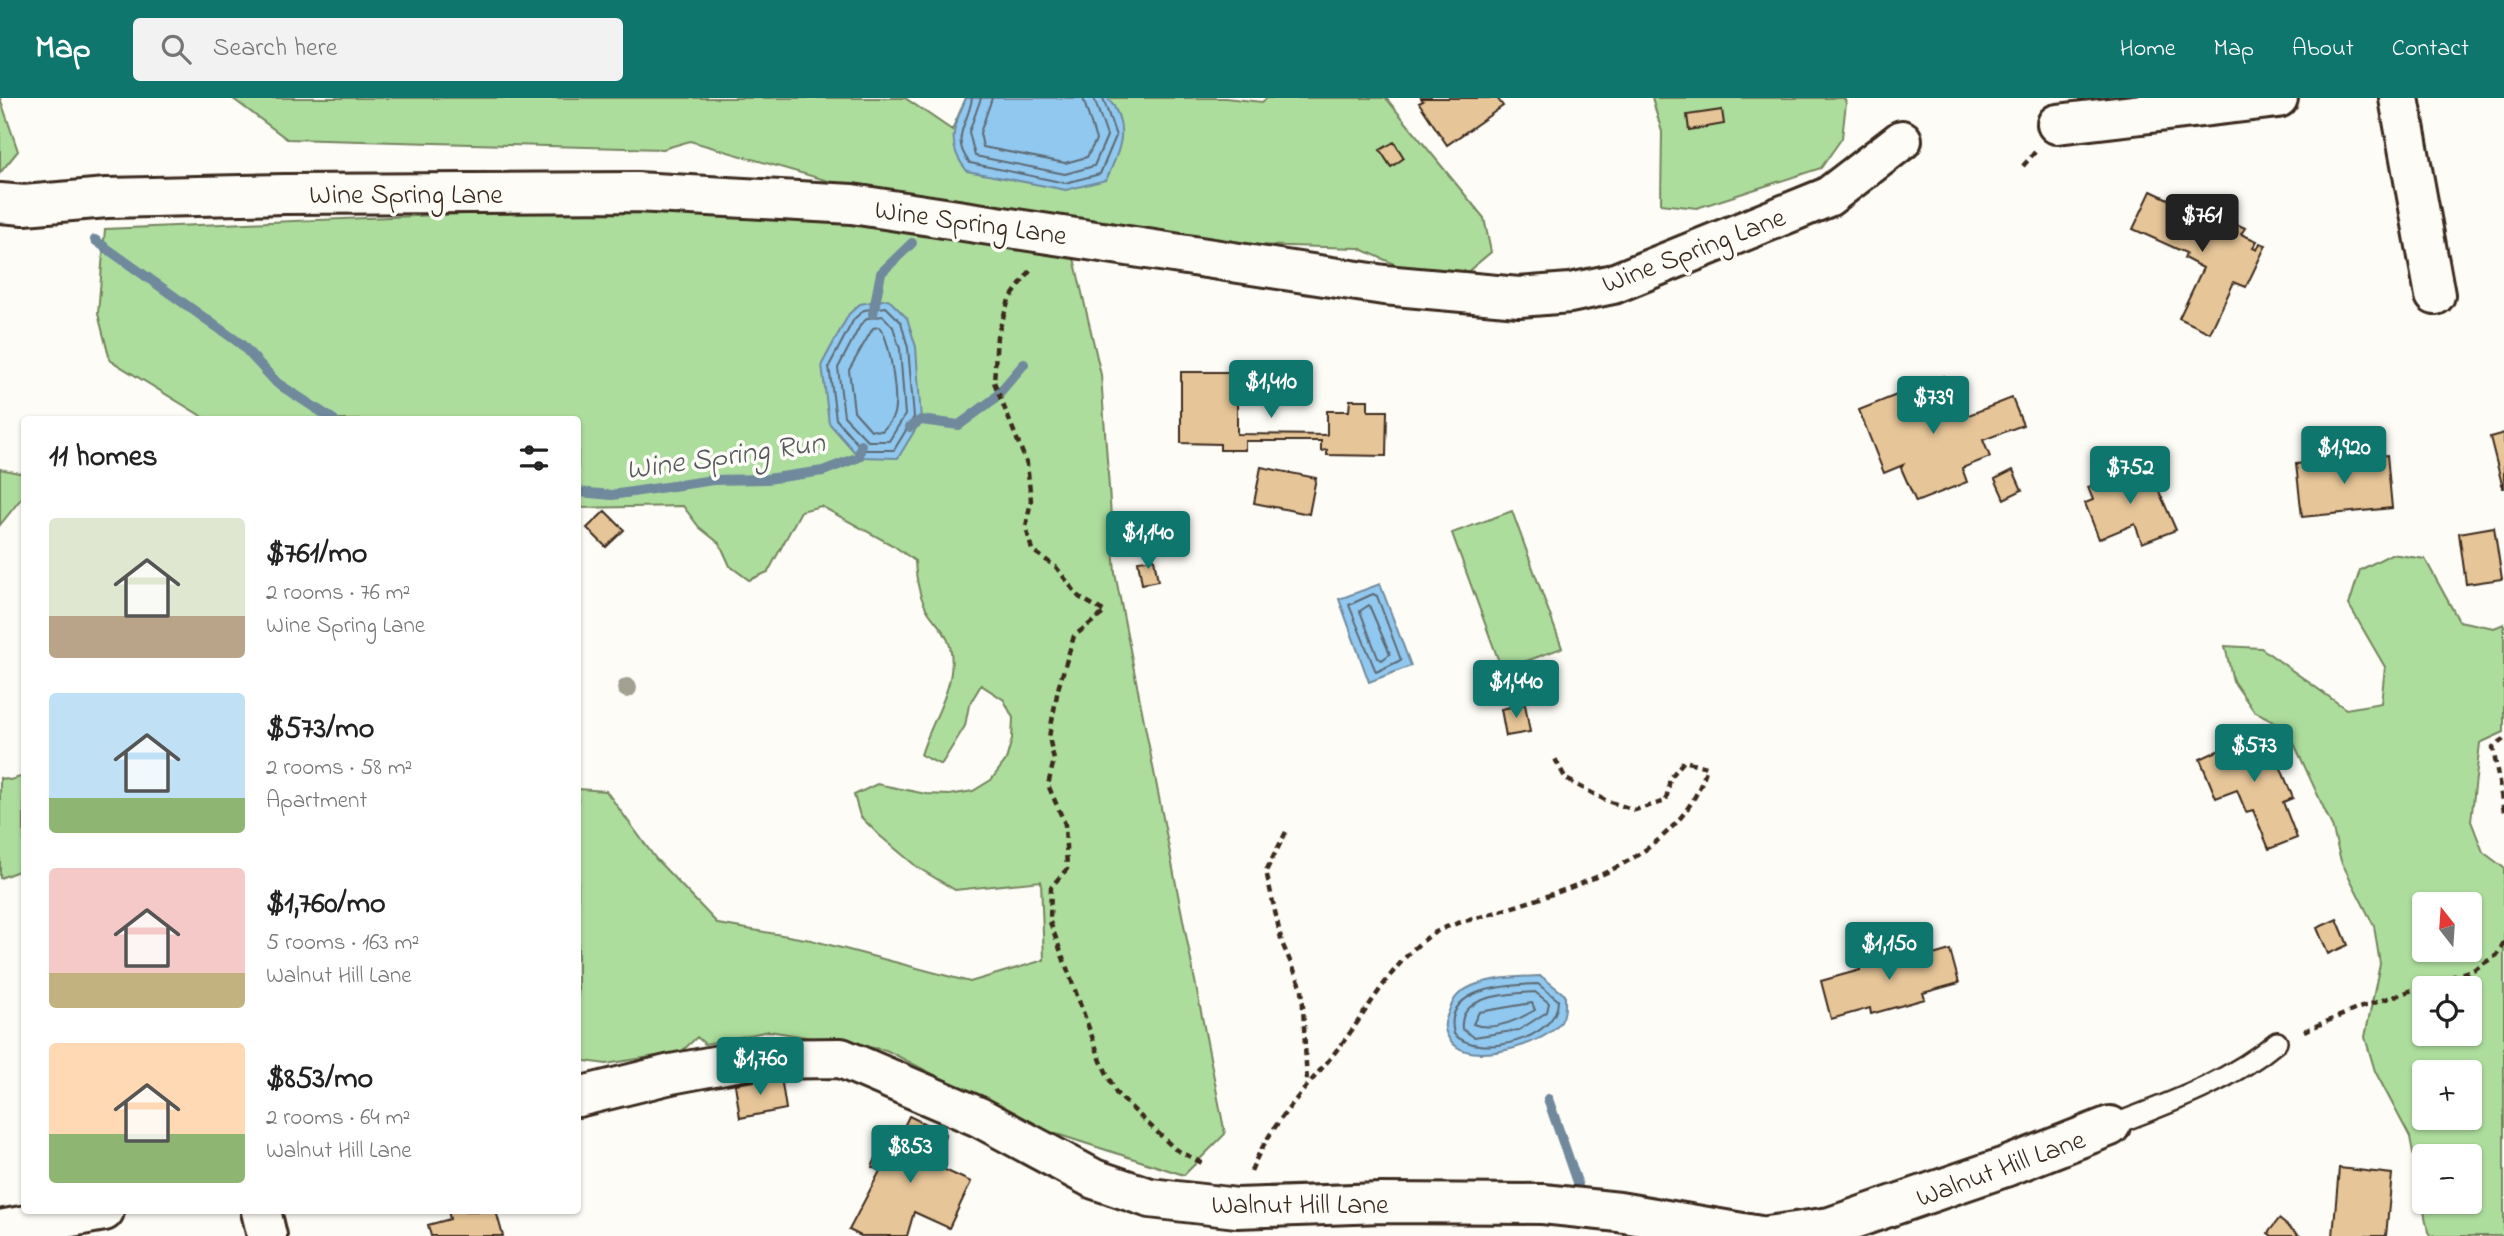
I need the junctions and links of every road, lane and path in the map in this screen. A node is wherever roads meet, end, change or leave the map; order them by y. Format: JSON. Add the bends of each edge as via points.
{"nodes":[{"id":1,"x":2278,"y":98,"type":"edge"},
{"id":2,"x":2399,"y":98,"type":"edge"},
{"id":3,"x":2057,"y":124,"type":"dead end"},
{"id":4,"x":1902,"y":140,"type":"dead end"},
{"id":5,"x":0,"y":203,"type":"edge"},
{"id":6,"x":1046,"y":232,"type":"junction"},
{"id":7,"x":2435,"y":295,"type":"dead end"},
{"id":8,"x":2504,"y":739,"type":"edge"},
{"id":9,"x":1553,"y":755,"type":"dead end"},
{"id":10,"x":2504,"y":812,"type":"edge"},
{"id":11,"x":1286,"y":832,"type":"dead end"},
{"id":12,"x":2504,"y":942,"type":"edge"},
{"id":13,"x":2277,"y":1042,"type":"joint"},
{"id":14,"x":1307,"y":1084,"type":"junction"},
{"id":15,"x":581,"y":1096,"type":"edge"},
{"id":16,"x":2110,"y":1126,"type":"joint"},
{"id":17,"x":1237,"y":1208,"type":"junction"},
{"id":18,"x":88,"y":1214,"type":"edge"},
{"id":19,"x":262,"y":1214,"type":"edge"},
{"id":20,"x":0,"y":1230,"type":"edge"},
{"id":21,"x":267,"y":1236,"type":"edge"},
{"id":22,"x":1760,"y":1236,"type":"edge"},
{"id":23,"x":1768,"y":1236,"type":"edge"}],
"edges":[{"from":1,"to":3,"type":"street"},
{"from":2,"to":7,"type":"street"},
{"from":4,"to":6,"type":"street","name":"Wine Spring Lane","via":[[1828,197],[1613,284],[1570,293],[1519,297],[1384,285]]},
{"from":5,"to":6,"type":"street","name":"Wine Spring Lane","via":[[272,194],[636,192],[852,204]]},
{"from":6,"to":17,"type":"path","via":[[1045,244],[1009,300],[997,336],[994,382],[1027,464],[1031,500],[1026,527],[1032,550],[1056,567],[1079,597],[1105,612],[1074,636],[1049,737],[1054,760],[1048,785],[1065,824],[1067,869],[1051,887],[1050,922],[1116,1093],[1174,1149],[1232,1176]]},
{"from":8,"to":10,"type":"path","via":[[2493,747]]},
{"from":9,"to":14,"type":"path","via":[[1566,779],[1635,810],[1666,801],[1670,778],[1684,761],[1707,767],[1702,785],[1680,820],[1623,866],[1575,887],[1434,933],[1397,968]]},
{"from":11,"to":14,"type":"path","via":[[1266,871],[1282,943],[1302,988]]},
{"from":12,"to":13,"type":"path","via":[[2497,955],[2475,969]]},
{"from":13,"to":16,"type":"lane","via":[[2251,1064],[2209,1086]]},
{"from":14,"to":17,"type":"path","via":[[1290,1103],[1255,1163]]},
{"from":15,"to":17,"type":"street","name":"Walnut Hill Lane","via":[[751,1059],[841,1058],[979,1117],[1094,1179],[1150,1198]]},
{"from":16,"to":23,"type":"street","name":"Walnut Hill Lane","via":[[1830,1227]]},
{"from":17,"to":22,"type":"street","name":"Walnut Hill Lane","via":[[1543,1204]]},
{"from":18,"to":20,"type":"street"},
{"from":19,"to":21,"type":"street"}]}
